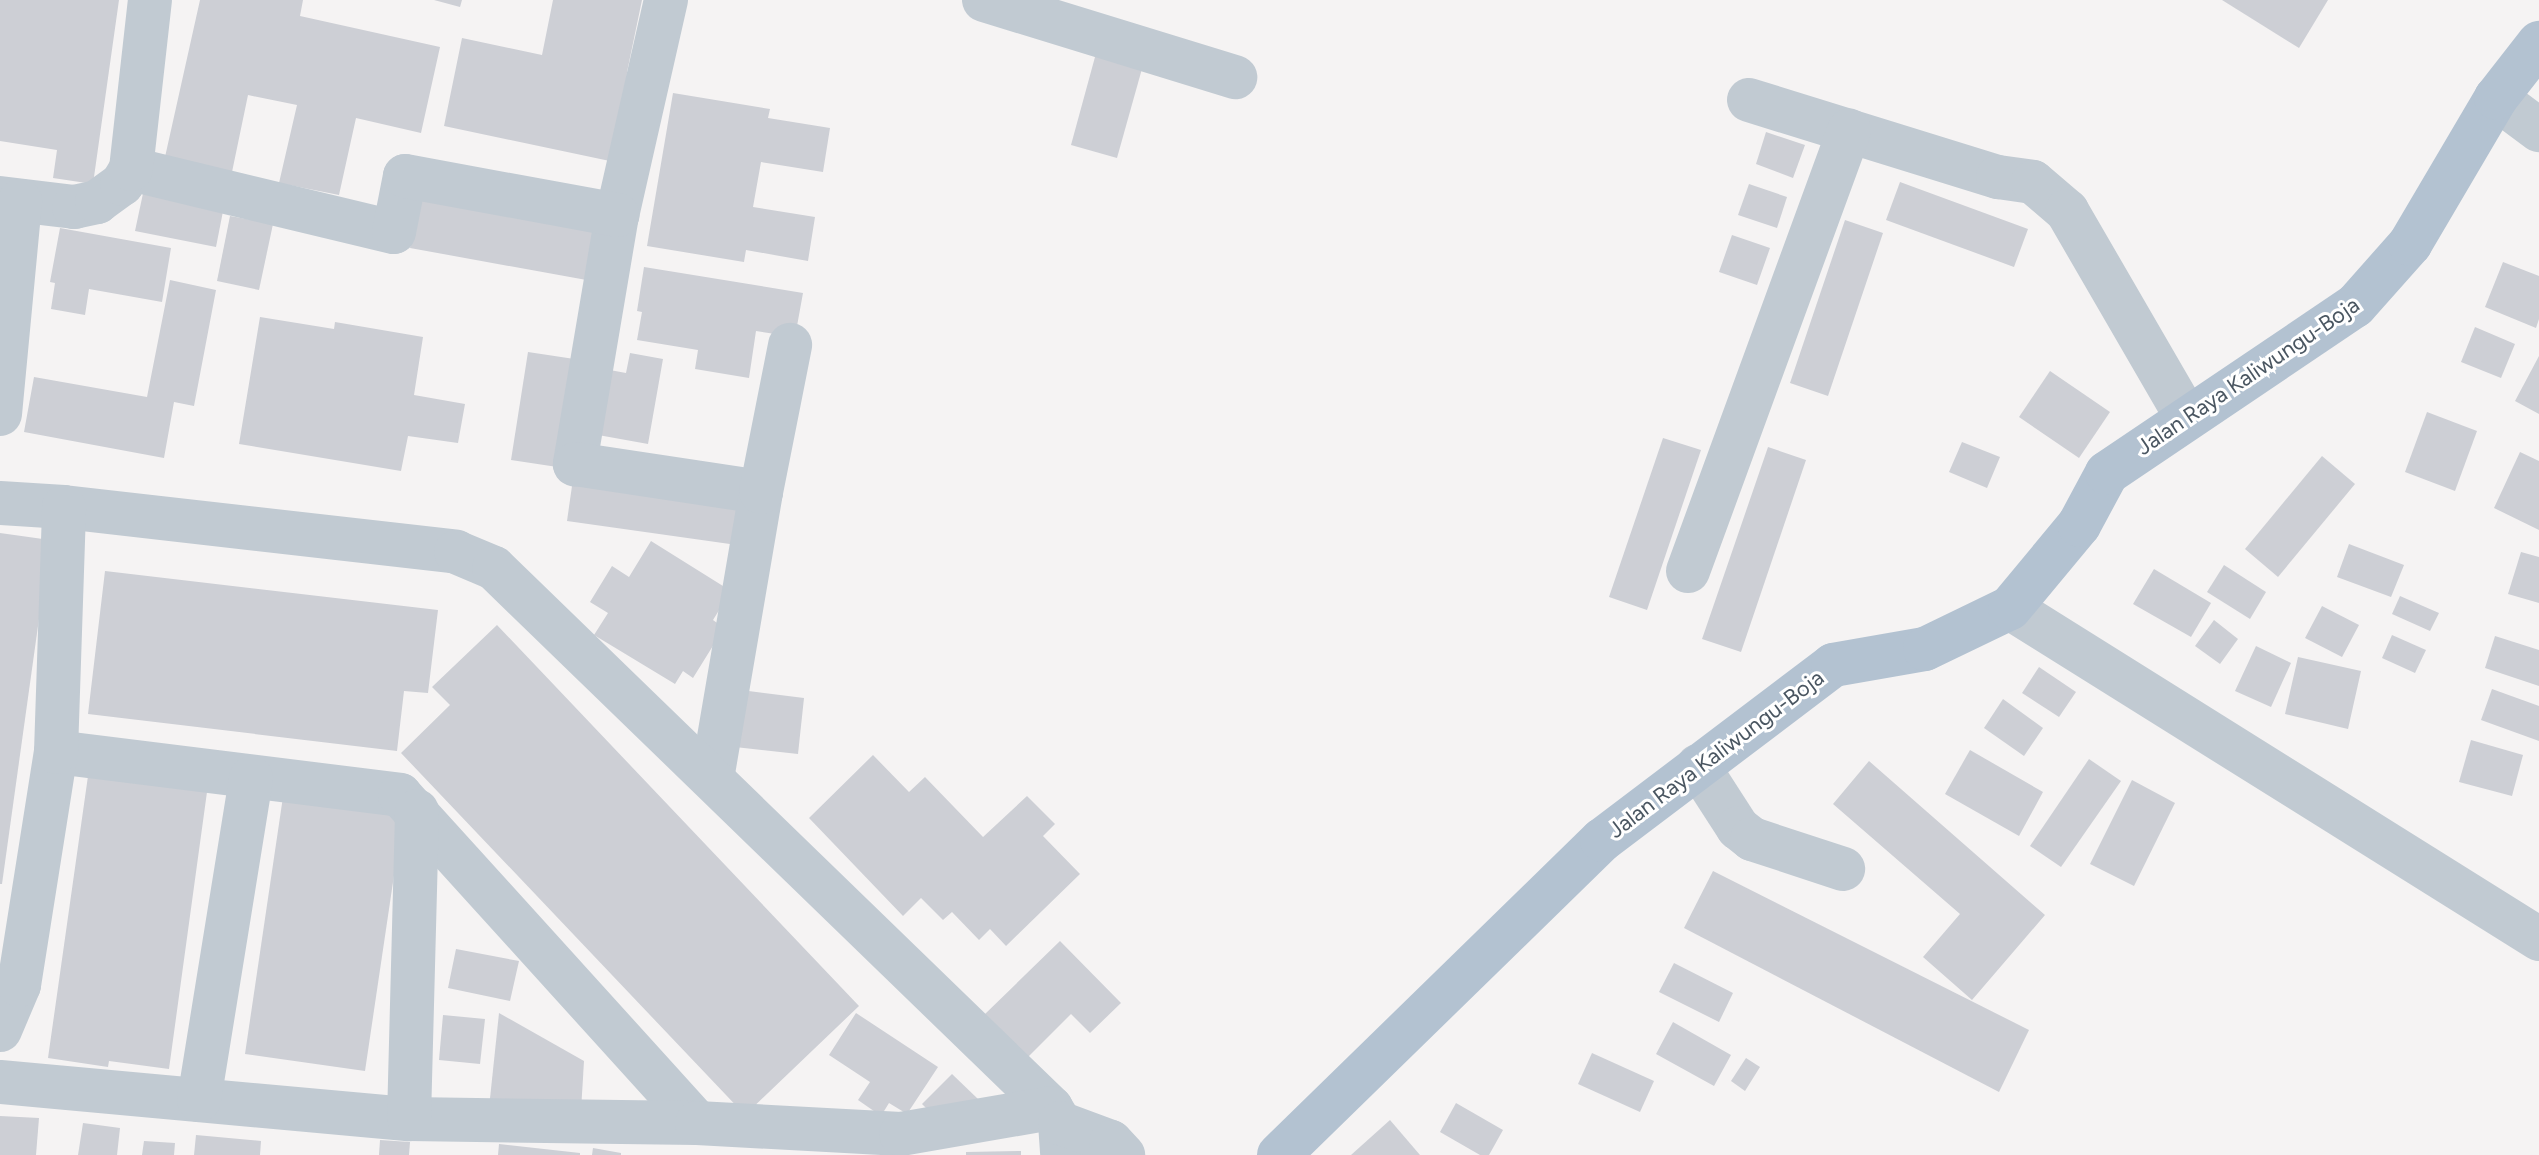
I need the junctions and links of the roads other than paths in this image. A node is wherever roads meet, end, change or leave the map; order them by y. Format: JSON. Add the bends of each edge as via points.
{"nodes":[{"id":1,"x":150,"y":0,"type":"edge"},
{"id":2,"x":666,"y":0,"type":"edge"},
{"id":3,"x":984,"y":0,"type":"edge"},
{"id":4,"x":2539,"y":43,"type":"edge"},
{"id":5,"x":1235,"y":77,"type":"dead end"},
{"id":6,"x":2496,"y":98,"type":"junction"},
{"id":7,"x":1749,"y":100,"type":"dead end"},
{"id":8,"x":2539,"y":130,"type":"edge"},
{"id":9,"x":1849,"y":131,"type":"junction"},
{"id":10,"x":131,"y":169,"type":"junction"},
{"id":11,"x":10,"y":199,"type":"edge"},
{"id":12,"x":617,"y":215,"type":"junction"},
{"id":13,"x":790,"y":345,"type":"dead end"},
{"id":14,"x":0,"y":414,"type":"edge"},
{"id":15,"x":2187,"y":418,"type":"junction"},
{"id":16,"x":761,"y":492,"type":"junction"},
{"id":17,"x":0,"y":503,"type":"edge"},
{"id":18,"x":64,"y":507,"type":"junction"},
{"id":19,"x":1688,"y":571,"type":"dead end"},
{"id":20,"x":2010,"y":608,"type":"junction"},
{"id":21,"x":56,"y":752,"type":"junction"},
{"id":22,"x":1698,"y":766,"type":"junction"},
{"id":23,"x":251,"y":778,"type":"junction"},
{"id":24,"x":712,"y":778,"type":"junction"},
{"id":25,"x":417,"y":811,"type":"junction"},
{"id":26,"x":1843,"y":869,"type":"dead end"},
{"id":27,"x":2539,"y":939,"type":"edge"},
{"id":28,"x":0,"y":1028,"type":"edge"},
{"id":29,"x":0,"y":1082,"type":"edge"},
{"id":30,"x":199,"y":1100,"type":"junction"},
{"id":31,"x":409,"y":1119,"type":"junction"},
{"id":32,"x":697,"y":1123,"type":"junction"},
{"id":33,"x":1057,"y":1129,"type":"edge"},
{"id":34,"x":1123,"y":1155,"type":"edge"},
{"id":35,"x":1279,"y":1155,"type":"edge"}],
"edges":[{"from":1,"to":10,"type":"street"},
{"from":2,"to":12,"type":"street"},
{"from":3,"to":5,"type":"street"},
{"from":4,"to":6,"type":"main road","name":"Jalan Raya Kaliwungu-Boja"},
{"from":6,"to":8,"type":"street"},
{"from":6,"to":15,"type":"main road","name":"Jalan Raya Kaliwungu-Boja","via":[[2387,274],[2355,306]]},
{"from":7,"to":9,"type":"street"},
{"from":9,"to":15,"type":"street","via":[[1998,177],[2033,182],[2044,191],[2067,211]]},
{"from":9,"to":19,"type":"street"},
{"from":10,"to":11,"type":"street","via":[[122,184],[97,202],[74,207]]},
{"from":10,"to":12,"type":"street","via":[[394,232],[405,176]]},
{"from":11,"to":14,"type":"street"},
{"from":12,"to":16,"type":"street","via":[[575,464]]},
{"from":13,"to":16,"type":"street"},
{"from":15,"to":20,"type":"main road","name":"Jalan Raya Kaliwungu-Boja","via":[[2107,473],[2079,525]]},
{"from":16,"to":24,"type":"street"},
{"from":17,"to":18,"type":"street"},
{"from":18,"to":21,"type":"street"},
{"from":18,"to":24,"type":"street","via":[[456,552],[477,559],[527,598]]},
{"from":20,"to":22,"type":"main road","name":"Jalan Raya Kaliwungu-Boja","via":[[1925,649],[1833,665]]},
{"from":20,"to":27,"type":"street"},
{"from":21,"to":23,"type":"street"},
{"from":21,"to":28,"type":"street","via":[[19,985]]},
{"from":22,"to":26,"type":"street","via":[[1738,828],[1752,839]]},
{"from":22,"to":35,"type":"main road","name":"Jalan Raya Kaliwungu-Boja","via":[[1602,840]]},
{"from":23,"to":25,"type":"street","via":[[389,792]]},
{"from":23,"to":30,"type":"street"},
{"from":24,"to":33,"type":"street"},
{"from":25,"to":31,"type":"street"},
{"from":25,"to":32,"type":"street"},
{"from":29,"to":30,"type":"street"},
{"from":30,"to":31,"type":"street"},
{"from":31,"to":32,"type":"street"},
{"from":32,"to":33,"type":"street","via":[[901,1134]]},
{"from":33,"to":34,"type":"street","via":[[1111,1142]]}]}
